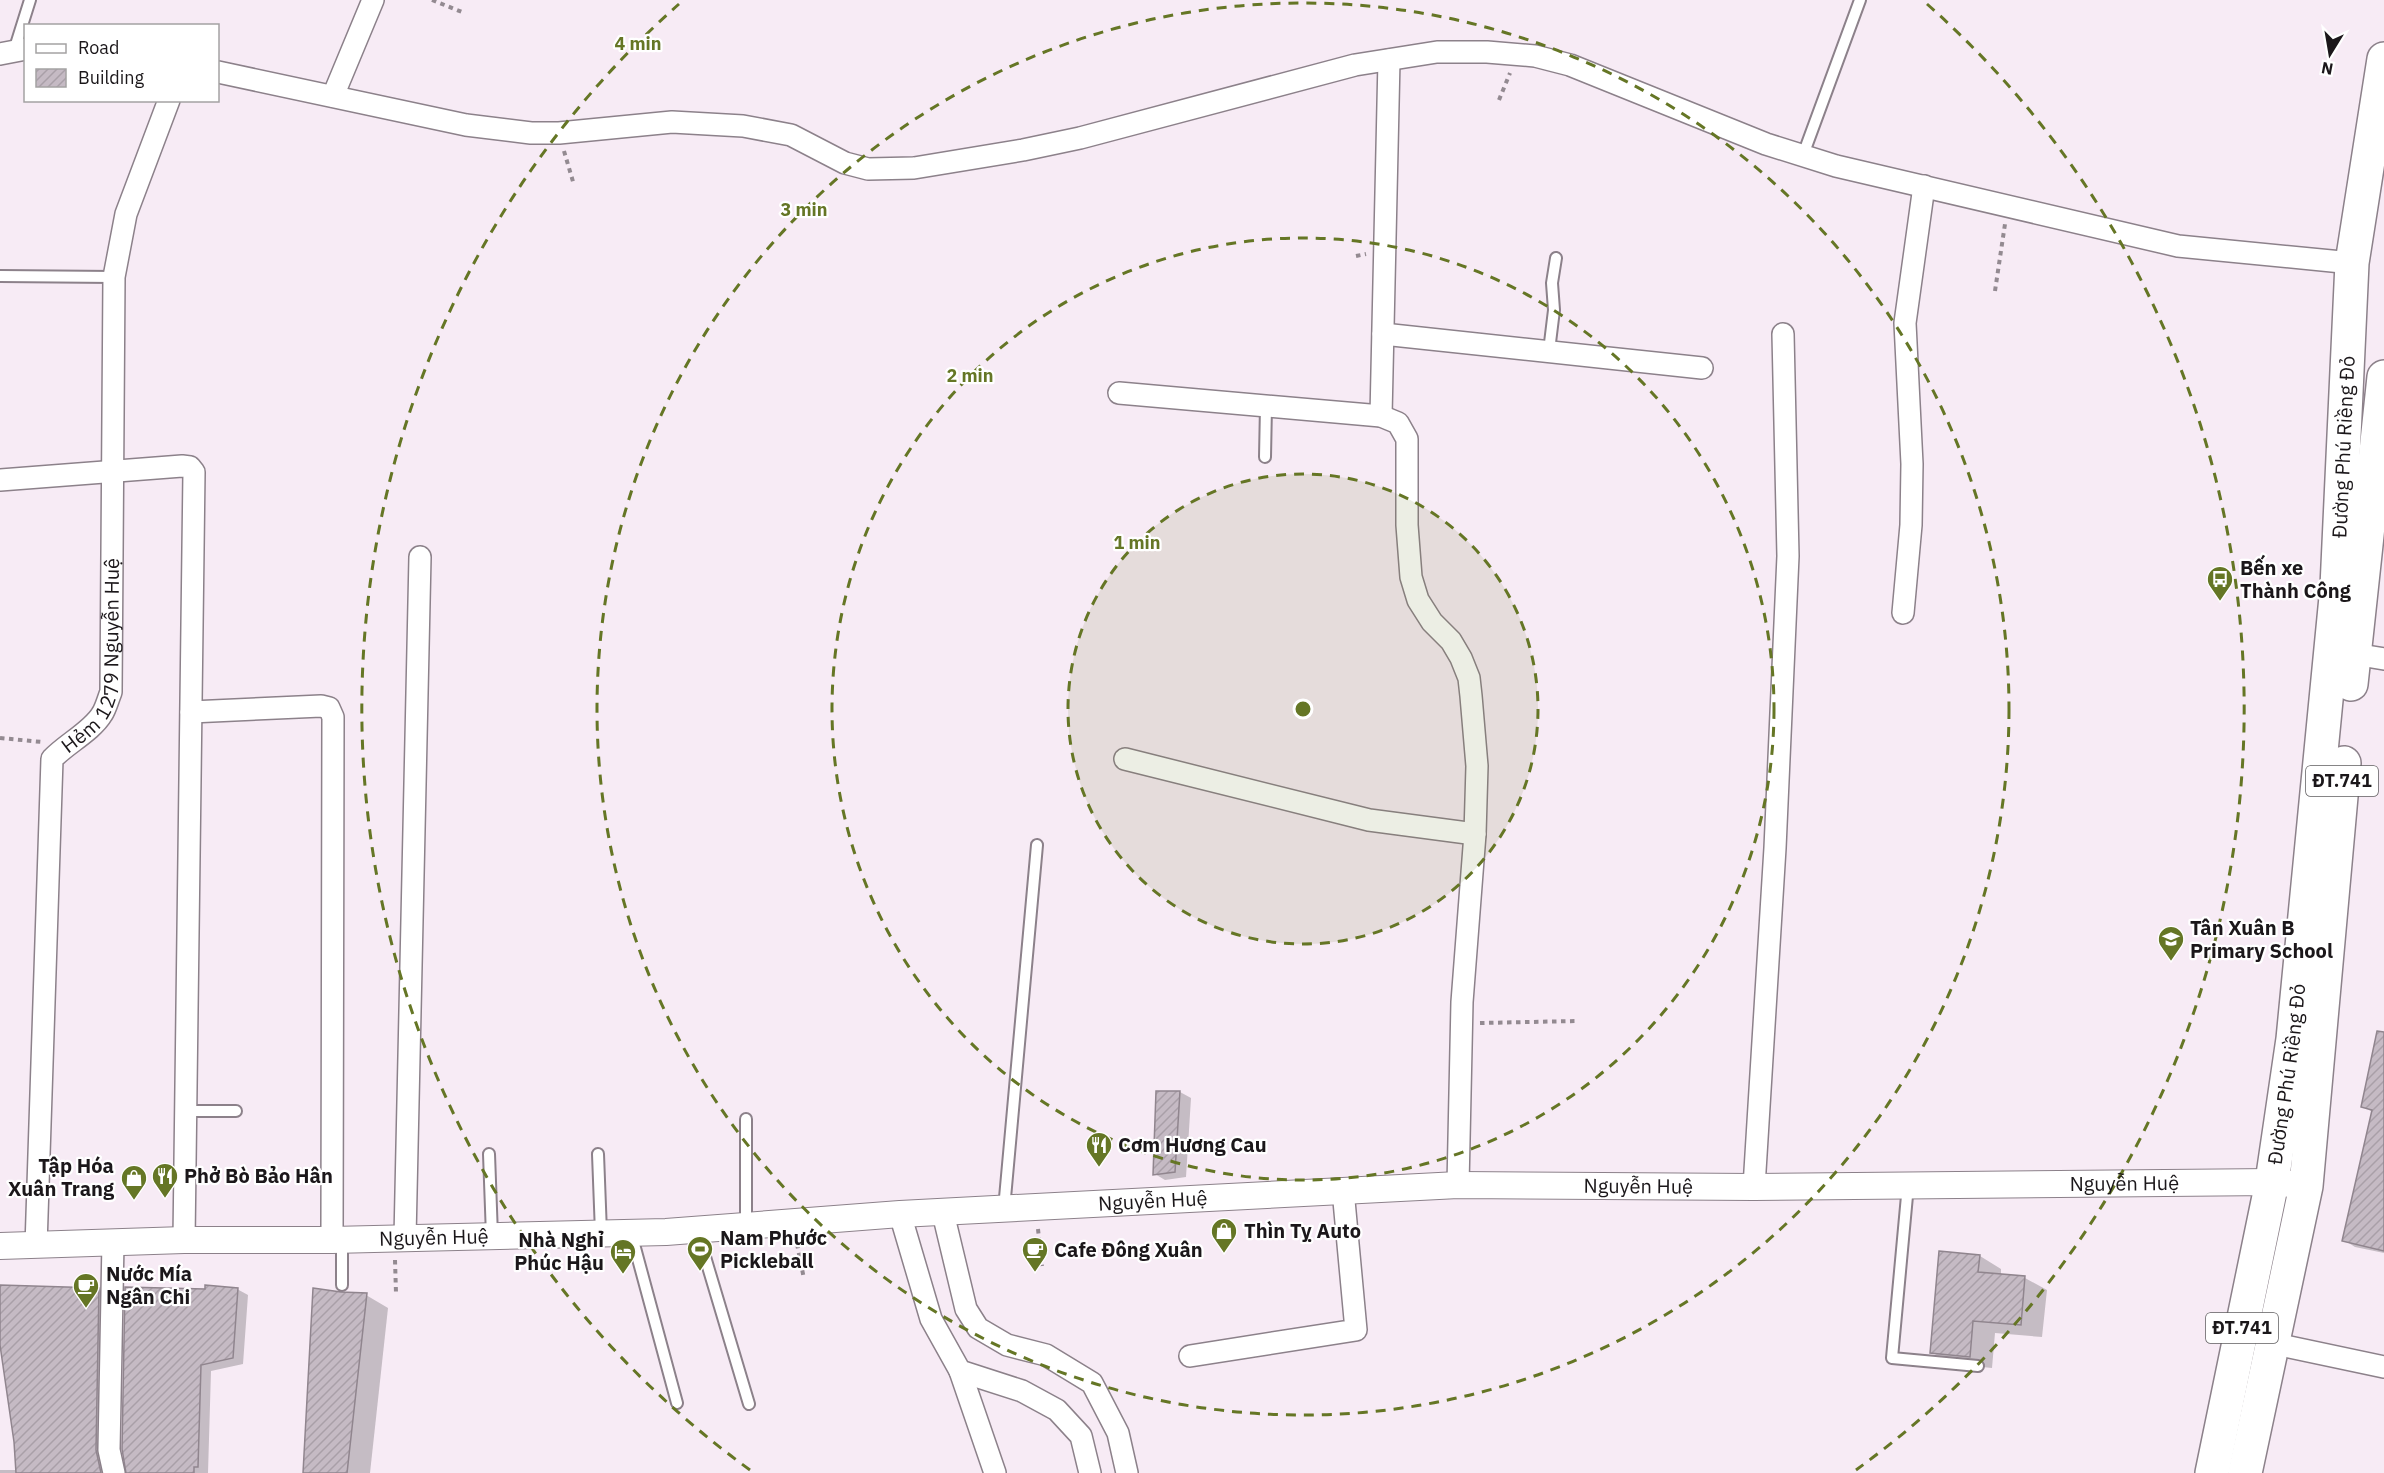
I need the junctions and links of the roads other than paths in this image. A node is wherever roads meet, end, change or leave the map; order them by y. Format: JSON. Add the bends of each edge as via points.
{"nodes":[{"id":1,"x":30,"y":0,"type":"edge"},
{"id":2,"x":373,"y":0,"type":"edge"},
{"id":3,"x":1860,"y":0,"type":"edge"},
{"id":4,"x":13,"y":51,"type":"edge"},
{"id":5,"x":2384,"y":59,"type":"edge"},
{"id":6,"x":1389,"y":60,"type":"junction"},
{"id":7,"x":219,"y":72,"type":"edge"},
{"id":8,"x":333,"y":96,"type":"junction"},
{"id":9,"x":168,"y":102,"type":"edge"},
{"id":10,"x":1803,"y":155,"type":"junction"},
{"id":11,"x":1924,"y":186,"type":"junction"},
{"id":12,"x":1556,"y":258,"type":"dead end"},
{"id":13,"x":2352,"y":263,"type":"junction"},
{"id":14,"x":0,"y":276,"type":"edge"},
{"id":15,"x":114,"y":278,"type":"junction"},
{"id":16,"x":1383,"y":334,"type":"junction"},
{"id":17,"x":1783,"y":334,"type":"dead end"},
{"id":18,"x":1549,"y":351,"type":"junction"},
{"id":19,"x":1702,"y":368,"type":"dead end"},
{"id":20,"x":2384,"y":377,"type":"edge"},
{"id":21,"x":1119,"y":393,"type":"dead end"},
{"id":22,"x":1266,"y":406,"type":"junction"},
{"id":23,"x":2382,"y":410,"type":"edge"},
{"id":24,"x":1381,"y":416,"type":"junction"},
{"id":25,"x":1265,"y":458,"type":"dead end"},
{"id":26,"x":112,"y":472,"type":"junction"},
{"id":27,"x":0,"y":480,"type":"edge"},
{"id":28,"x":420,"y":557,"type":"dead end"},
{"id":29,"x":1903,"y":613,"type":"dead end"},
{"id":30,"x":2369,"y":657,"type":"edge"},
{"id":31,"x":191,"y":712,"type":"junction"},
{"id":32,"x":1125,"y":759,"type":"dead end"},
{"id":33,"x":1475,"y":834,"type":"junction"},
{"id":34,"x":1037,"y":845,"type":"dead end"},
{"id":35,"x":185,"y":1111,"type":"junction"},
{"id":36,"x":236,"y":1111,"type":"dead end"},
{"id":37,"x":746,"y":1119,"type":"dead end"},
{"id":38,"x":489,"y":1154,"type":"dead end"},
{"id":39,"x":598,"y":1154,"type":"dead end"},
{"id":40,"x":2272,"y":1182,"type":"junction"},
{"id":41,"x":1458,"y":1185,"type":"junction"},
{"id":42,"x":1908,"y":1185,"type":"junction"},
{"id":43,"x":2306,"y":1186,"type":"junction"},
{"id":44,"x":1754,"y":1187,"type":"junction"},
{"id":45,"x":1343,"y":1190,"type":"junction"},
{"id":46,"x":1004,"y":1209,"type":"junction"},
{"id":47,"x":943,"y":1213,"type":"junction"},
{"id":48,"x":900,"y":1214,"type":"junction"},
{"id":49,"x":746,"y":1226,"type":"junction"},
{"id":50,"x":697,"y":1230,"type":"junction"},
{"id":51,"x":631,"y":1233,"type":"junction"},
{"id":52,"x":601,"y":1234,"type":"junction"},
{"id":53,"x":492,"y":1236,"type":"junction"},
{"id":54,"x":400,"y":1238,"type":"junction"},
{"id":55,"x":337,"y":1239,"type":"junction"},
{"id":56,"x":184,"y":1240,"type":"junction"},
{"id":57,"x":113,"y":1242,"type":"junction"},
{"id":58,"x":36,"y":1245,"type":"junction"},
{"id":59,"x":0,"y":1246,"type":"edge"},
{"id":60,"x":342,"y":1285,"type":"dead end"},
{"id":61,"x":2271,"y":1342,"type":"junction"},
{"id":62,"x":1190,"y":1356,"type":"dead end"},
{"id":63,"x":1978,"y":1366,"type":"dead end"},
{"id":64,"x":2384,"y":1367,"type":"edge"},
{"id":65,"x":960,"y":1371,"type":"junction"},
{"id":66,"x":677,"y":1403,"type":"dead end"},
{"id":67,"x":748,"y":1404,"type":"dead end"},
{"id":68,"x":114,"y":1473,"type":"edge"},
{"id":69,"x":995,"y":1473,"type":"edge"},
{"id":70,"x":1090,"y":1473,"type":"edge"},
{"id":71,"x":1127,"y":1473,"type":"edge"},
{"id":72,"x":2212,"y":1473,"type":"edge"},
{"id":73,"x":2246,"y":1473,"type":"edge"}],
"edges":[{"from":1,"to":4,"type":"lane"},
{"from":2,"to":8,"type":"street"},
{"from":3,"to":10,"type":"lane"},
{"from":5,"to":13,"type":"main road","name":"Đường Phú Riềng Đỏ","number":"ĐT.741"},
{"from":6,"to":8,"type":"street","via":[[1355,65],[1050,144],[914,168],[868,169],[845,163],[791,135],[743,126],[672,122],[531,133],[466,125]]},
{"from":6,"to":10,"type":"street","via":[[1437,52],[1535,56],[1570,65],[1708,122]]},
{"from":6,"to":16,"type":"street"},
{"from":7,"to":8,"type":"street"},
{"from":9,"to":15,"type":"street","name":"Hẻm 1279 Nguyễn Huệ","via":[[126,214]]},
{"from":10,"to":11,"type":"street"},
{"from":11,"to":13,"type":"street","via":[[2178,246]]},
{"from":11,"to":29,"type":"street","via":[[1905,323],[1912,464]]},
{"from":12,"to":18,"type":"lane"},
{"from":13,"to":40,"type":"main road","name":"Đường Phú Riềng Đỏ","number":"ĐT.741","via":[[2337,587],[2293,1039]]},
{"from":14,"to":15,"type":"lane"},
{"from":15,"to":26,"type":"street","name":"Hẻm 1279 Nguyễn Huệ"},
{"from":16,"to":18,"type":"street"},
{"from":16,"to":24,"type":"street"},
{"from":17,"to":44,"type":"street","via":[[1788,556]]},
{"from":18,"to":19,"type":"street"},
{"from":20,"to":23,"type":"main road","name":"Đường Phú Riềng Đỏ","number":"ĐT.741"},
{"from":21,"to":22,"type":"street"},
{"from":22,"to":24,"type":"street"},
{"from":22,"to":25,"type":"lane"},
{"from":23,"to":30,"type":"main road","name":"Đường Phú Riềng Đỏ","number":"ĐT.741"},
{"from":24,"to":33,"type":"street","via":[[1398,423],[1407,439],[1407,525],[1411,577],[1418,600],[1432,622],[1451,640],[1469,678],[1477,766]]},
{"from":26,"to":27,"type":"street"},
{"from":26,"to":31,"type":"street","via":[[182,466],[194,472]]},
{"from":26,"to":58,"type":"street","name":"Hẻm 1279 Nguyễn Huệ","via":[[111,692],[103,714],[52,759]]},
{"from":28,"to":54,"type":"street"},
{"from":30,"to":43,"type":"main road","name":"Đường Phú Riềng Đỏ","number":"ĐT.741"},
{"from":31,"to":35,"type":"street"},
{"from":31,"to":55,"type":"street","via":[[321,706],[329,708],[333,717]]},
{"from":32,"to":33,"type":"street","via":[[1369,820]]},
{"from":33,"to":41,"type":"street","via":[[1462,1023]]},
{"from":34,"to":46,"type":"lane"},
{"from":35,"to":36,"type":"lane"},
{"from":35,"to":56,"type":"street"},
{"from":37,"to":49,"type":"lane"},
{"from":38,"to":53,"type":"lane"},
{"from":39,"to":52,"type":"lane"},
{"from":40,"to":42,"type":"street","name":"Nguyễn Huệ"},
{"from":40,"to":43,"type":"street","name":"Nguyễn Huệ"},
{"from":40,"to":72,"type":"main road","name":"Đường Phú Riềng Đỏ","number":"ĐT.741"},
{"from":41,"to":44,"type":"street","name":"Nguyễn Huệ"},
{"from":41,"to":45,"type":"street","name":"Nguyễn Huệ"},
{"from":42,"to":44,"type":"street","name":"Nguyễn Huệ"},
{"from":42,"to":63,"type":"lane","via":[[1892,1358]]},
{"from":43,"to":61,"type":"main road","name":"Đường Phú Riềng Đỏ","number":"ĐT.741"},
{"from":45,"to":46,"type":"street","name":"Nguyễn Huệ"},
{"from":45,"to":62,"type":"street","via":[[1356,1330]]},
{"from":46,"to":47,"type":"street","name":"Nguyễn Huệ"},
{"from":47,"to":48,"type":"street","name":"Nguyễn Huệ"},
{"from":47,"to":71,"type":"street","via":[[966,1309],[978,1328],[1007,1345],[1046,1355],[1092,1383],[1118,1433]]},
{"from":48,"to":49,"type":"street","name":"Nguyễn Huệ"},
{"from":48,"to":65,"type":"street","via":[[931,1319]]},
{"from":49,"to":50,"type":"street","name":"Nguyễn Huệ"},
{"from":50,"to":51,"type":"street","name":"Nguyễn Huệ"},
{"from":50,"to":67,"type":"lane"},
{"from":51,"to":52,"type":"street","name":"Nguyễn Huệ"},
{"from":51,"to":66,"type":"lane"},
{"from":52,"to":53,"type":"street","name":"Nguyễn Huệ"},
{"from":53,"to":54,"type":"street","name":"Nguyễn Huệ"},
{"from":54,"to":55,"type":"street","name":"Nguyễn Huệ"},
{"from":55,"to":56,"type":"street","name":"Nguyễn Huệ"},
{"from":55,"to":60,"type":"lane"},
{"from":56,"to":57,"type":"street","name":"Nguyễn Huệ"},
{"from":57,"to":58,"type":"street","name":"Nguyễn Huệ"},
{"from":57,"to":68,"type":"street","via":[[109,1450]]},
{"from":58,"to":59,"type":"street","name":"Nguyễn Huệ"},
{"from":61,"to":64,"type":"street"},
{"from":61,"to":73,"type":"main road","name":"Đường Phú Riềng Đỏ","number":"ĐT.741"},
{"from":65,"to":69,"type":"street"},
{"from":65,"to":70,"type":"street","via":[[1022,1391],[1057,1410],[1081,1436]]}]}
